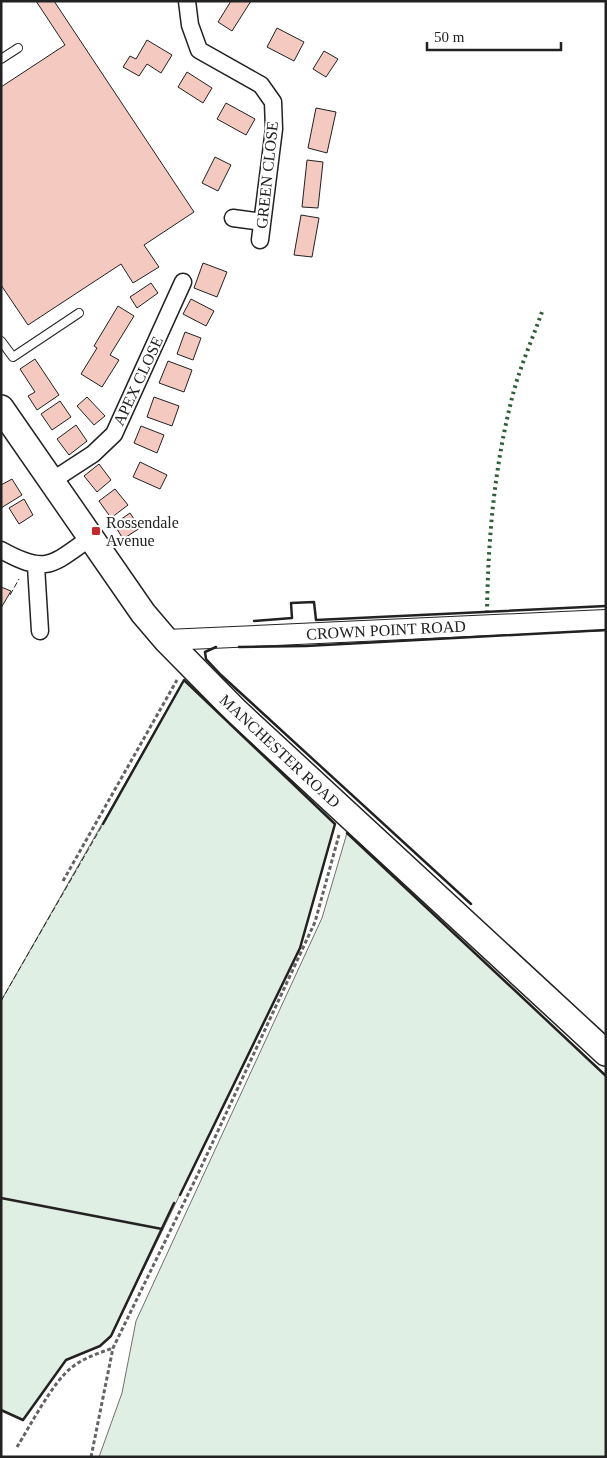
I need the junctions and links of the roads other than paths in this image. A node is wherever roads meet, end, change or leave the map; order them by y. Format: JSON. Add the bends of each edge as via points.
{"nodes":[{"id":1,"x":187,"y":1,"type":"edge"},
{"id":2,"x":18,"y":48,"type":"dead end"},
{"id":3,"x":1,"y":59,"type":"edge"},
{"id":4,"x":234,"y":218,"type":"dead end"},
{"id":5,"x":262,"y":222,"type":"junction"},
{"id":6,"x":260,"y":240,"type":"dead end"},
{"id":7,"x":183,"y":282,"type":"dead end"},
{"id":8,"x":79,"y":312,"type":"dead end"},
{"id":9,"x":1,"y":341,"type":"edge"},
{"id":10,"x":1,"y":408,"type":"edge"},
{"id":11,"x":50,"y":482,"type":"junction"},
{"id":12,"x":90,"y":538,"type":"junction"},
{"id":13,"x":1,"y":550,"type":"edge"},
{"id":14,"x":36,"y":566,"type":"junction"},
{"id":15,"x":606,"y":620,"type":"edge"},
{"id":16,"x":40,"y":631,"type":"dead end"},
{"id":17,"x":166,"y":640,"type":"junction"},
{"id":18,"x":606,"y":1053,"type":"edge"}],
"edges":[{"from":1,"to":5,"type":"street","name":"GREEN CLOSE","via":[[190,25],[199,50],[261,85],[273,102],[274,128]]},
{"from":2,"to":3,"type":"lane"},
{"from":4,"to":5,"type":"street"},
{"from":5,"to":6,"type":"street","name":"GREEN CLOSE"},
{"from":7,"to":11,"type":"street","name":"APEX CLOSE","via":[[114,434],[93,454]]},
{"from":8,"to":9,"type":"lane","via":[[13,357]]},
{"from":10,"to":11,"type":"main road","name":"MANCHESTER ROAD"},
{"from":11,"to":12,"type":"main road","name":"MANCHESTER ROAD"},
{"from":12,"to":14,"type":"street","via":[[56,562]]},
{"from":12,"to":17,"type":"main road","name":"MANCHESTER ROAD"},
{"from":13,"to":14,"type":"street"},
{"from":14,"to":16,"type":"street"},
{"from":15,"to":17,"type":"street","name":"CROWN POINT ROAD"},
{"from":17,"to":18,"type":"main road","name":"MANCHESTER ROAD","via":[[237,712]]}]}
